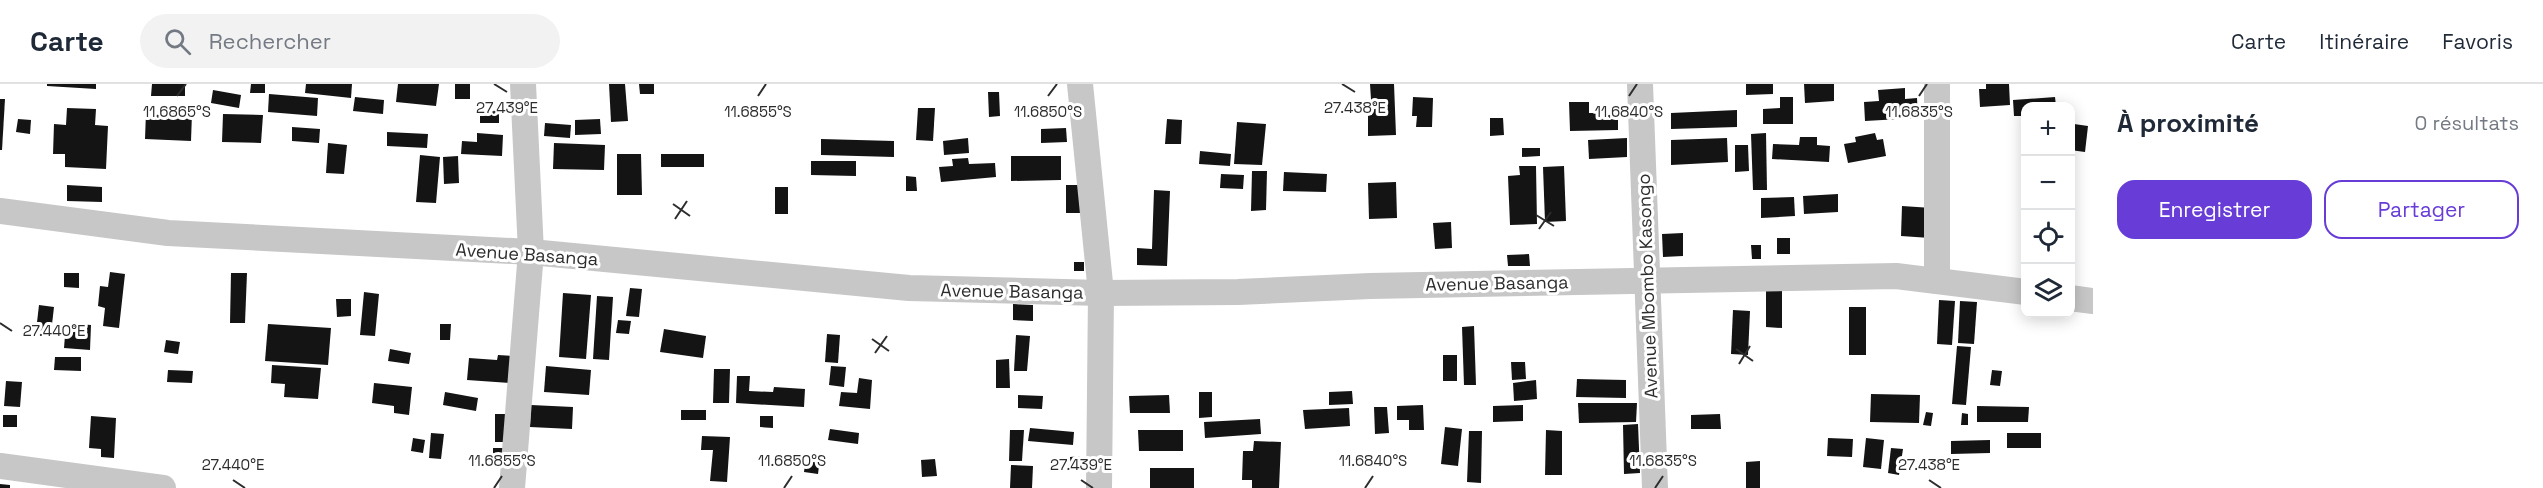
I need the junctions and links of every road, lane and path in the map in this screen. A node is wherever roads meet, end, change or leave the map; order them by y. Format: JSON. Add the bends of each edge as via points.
{"nodes":[{"id":1,"x":523,"y":84,"type":"edge"},
{"id":2,"x":1080,"y":84,"type":"edge"},
{"id":3,"x":1640,"y":84,"type":"edge"},
{"id":4,"x":1937,"y":84,"type":"edge"},
{"id":5,"x":0,"y":211,"type":"edge"},
{"id":6,"x":531,"y":252,"type":"junction"},
{"id":7,"x":1647,"y":279,"type":"junction"},
{"id":8,"x":1937,"y":281,"type":"junction"},
{"id":9,"x":2021,"y":292,"type":"edge"},
{"id":10,"x":1101,"y":293,"type":"junction"},
{"id":11,"x":2075,"y":299,"type":"edge"},
{"id":12,"x":2093,"y":301,"type":"edge"},
{"id":13,"x":0,"y":466,"type":"edge"},
{"id":14,"x":163,"y":488,"type":"edge"},
{"id":15,"x":512,"y":488,"type":"edge"},
{"id":16,"x":1099,"y":488,"type":"edge"},
{"id":17,"x":1655,"y":488,"type":"edge"}],
"edges":[{"from":1,"to":6,"type":"street"},
{"from":2,"to":10,"type":"street"},
{"from":3,"to":7,"type":"street","name":"Avenue Mbombo Kasongo"},
{"from":4,"to":8,"type":"street"},
{"from":5,"to":6,"type":"street","name":"Avenue Basanga","via":[[168,233]]},
{"from":6,"to":10,"type":"street","name":"Avenue Basanga","via":[[909,288]]},
{"from":6,"to":15,"type":"street"},
{"from":7,"to":8,"type":"street","name":"Avenue Basanga","via":[[1896,276]]},
{"from":7,"to":10,"type":"street","name":"Avenue Basanga"},
{"from":7,"to":17,"type":"street","name":"Avenue Mbombo Kasongo"},
{"from":8,"to":9,"type":"street","name":"Avenue Basanga"},
{"from":10,"to":16,"type":"street"},
{"from":11,"to":12,"type":"street"},
{"from":13,"to":14,"type":"street"}]}
